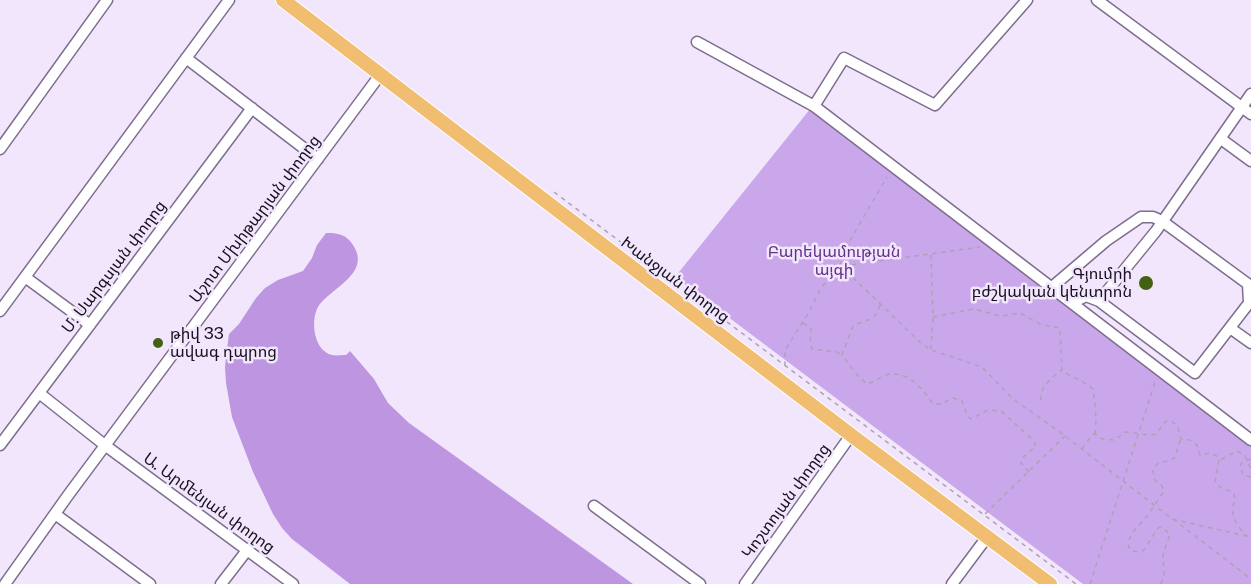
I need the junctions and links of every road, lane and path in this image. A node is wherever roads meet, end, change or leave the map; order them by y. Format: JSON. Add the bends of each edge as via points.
{"nodes":[{"id":1,"x":107,"y":0,"type":"edge"},
{"id":2,"x":229,"y":0,"type":"edge"},
{"id":3,"x":283,"y":0,"type":"edge"},
{"id":4,"x":1027,"y":0,"type":"edge"},
{"id":5,"x":1097,"y":0,"type":"edge"},
{"id":6,"x":697,"y":42,"type":"dead end"},
{"id":7,"x":186,"y":58,"type":"junction"},
{"id":8,"x":380,"y":75,"type":"junction"},
{"id":9,"x":1251,"y":94,"type":"edge"},
{"id":10,"x":814,"y":106,"type":"junction"},
{"id":11,"x":252,"y":108,"type":"junction"},
{"id":12,"x":1246,"y":111,"type":"edge"},
{"id":13,"x":1221,"y":139,"type":"junction"},
{"id":14,"x":0,"y":149,"type":"edge"},
{"id":15,"x":318,"y":159,"type":"junction"},
{"id":16,"x":1251,"y":161,"type":"edge"},
{"id":17,"x":894,"y":166,"type":"junction"},
{"id":18,"x":548,"y":187,"type":"dead end"},
{"id":19,"x":1162,"y":221,"type":"junction"},
{"id":20,"x":980,"y":247,"type":"dead end"},
{"id":21,"x":931,"y":254,"type":"junction"},
{"id":22,"x":840,"y":265,"type":"junction"},
{"id":23,"x":25,"y":277,"type":"junction"},
{"id":24,"x":1052,"y":287,"type":"junction"},
{"id":25,"x":1099,"y":301,"type":"junction"},
{"id":26,"x":1072,"y":303,"type":"junction"},
{"id":27,"x":880,"y":305,"type":"junction"},
{"id":28,"x":0,"y":311,"type":"edge"},
{"id":29,"x":933,"y":317,"type":"junction"},
{"id":30,"x":802,"y":323,"type":"junction"},
{"id":31,"x":90,"y":325,"type":"junction"},
{"id":32,"x":1230,"y":328,"type":"junction"},
{"id":33,"x":1251,"y":343,"type":"edge"},
{"id":34,"x":931,"y":350,"type":"junction"},
{"id":35,"x":843,"y":355,"type":"junction"},
{"id":36,"x":786,"y":366,"type":"junction"},
{"id":37,"x":1061,"y":370,"type":"junction"},
{"id":38,"x":1156,"y":377,"type":"dead end"},
{"id":39,"x":778,"y":379,"type":"junction"},
{"id":40,"x":39,"y":393,"type":"junction"},
{"id":41,"x":1041,"y":400,"type":"dead end"},
{"id":42,"x":1139,"y":433,"type":"junction"},
{"id":43,"x":1095,"y":434,"type":"junction"},
{"id":44,"x":851,"y":435,"type":"junction"},
{"id":45,"x":1065,"y":436,"type":"junction"},
{"id":46,"x":1181,"y":439,"type":"junction"},
{"id":47,"x":1251,"y":440,"type":"edge"},
{"id":48,"x":0,"y":445,"type":"edge"},
{"id":49,"x":106,"y":446,"type":"junction"},
{"id":50,"x":1082,"y":449,"type":"junction"},
{"id":51,"x":1220,"y":458,"type":"junction"},
{"id":52,"x":1246,"y":459,"type":"junction"},
{"id":53,"x":1251,"y":459,"type":"edge"},
{"id":54,"x":1251,"y":469,"type":"edge"},
{"id":55,"x":1029,"y":472,"type":"junction"},
{"id":56,"x":1251,"y":477,"type":"edge"},
{"id":57,"x":1124,"y":481,"type":"junction"},
{"id":58,"x":1155,"y":505,"type":"junction"},
{"id":59,"x":594,"y":507,"type":"dead end"},
{"id":60,"x":55,"y":514,"type":"junction"},
{"id":61,"x":984,"y":515,"type":"junction"},
{"id":62,"x":1172,"y":519,"type":"junction"},
{"id":63,"x":987,"y":537,"type":"junction"},
{"id":64,"x":1250,"y":537,"type":"edge"},
{"id":65,"x":248,"y":549,"type":"junction"},
{"id":66,"x":1251,"y":579,"type":"edge"},
{"id":67,"x":5,"y":584,"type":"edge"},
{"id":68,"x":150,"y":584,"type":"edge"},
{"id":69,"x":221,"y":584,"type":"edge"},
{"id":70,"x":293,"y":584,"type":"edge"},
{"id":71,"x":700,"y":584,"type":"edge"},
{"id":72,"x":745,"y":584,"type":"edge"},
{"id":73,"x":951,"y":584,"type":"edge"},
{"id":74,"x":1050,"y":584,"type":"edge"},
{"id":75,"x":1076,"y":584,"type":"edge"},
{"id":76,"x":1090,"y":584,"type":"edge"},
{"id":77,"x":1161,"y":584,"type":"edge"}],
"edges":[{"from":1,"to":14,"type":"street"},
{"from":2,"to":7,"type":"street"},
{"from":3,"to":8,"type":"main road","name":"Խանջյան փողոց"},
{"from":4,"to":10,"type":"street","via":[[935,105],[844,58]]},
{"from":5,"to":12,"type":"street"},
{"from":6,"to":10,"type":"street"},
{"from":7,"to":11,"type":"street"},
{"from":7,"to":23,"type":"street"},
{"from":8,"to":15,"type":"street","name":"Աշոտ Մխիթարյան փողոց"},
{"from":8,"to":39,"type":"main road","name":"Խանջյան փողոց"},
{"from":9,"to":12,"type":"street"},
{"from":10,"to":17,"type":"street"},
{"from":11,"to":15,"type":"street"},
{"from":11,"to":31,"type":"street","name":"Մ. Սարգսյան փողոց"},
{"from":12,"to":13,"type":"street"},
{"from":13,"to":16,"type":"street"},
{"from":13,"to":19,"type":"street"},
{"from":15,"to":49,"type":"street","name":"Աշոտ Մխիթարյան փողոց"},
{"from":17,"to":22,"type":"path","via":[[860,222]]},
{"from":17,"to":24,"type":"street"},
{"from":18,"to":36,"type":"path"},
{"from":19,"to":24,"type":"street","via":[[1141,217]]},
{"from":19,"to":25,"type":"street"},
{"from":19,"to":32,"type":"street","via":[[1248,284],[1249,303]]},
{"from":20,"to":21,"type":"path"},
{"from":21,"to":22,"type":"path"},
{"from":21,"to":29,"type":"path"},
{"from":22,"to":27,"type":"path"},
{"from":22,"to":30,"type":"path","via":[[821,288]]},
{"from":23,"to":28,"type":"street"},
{"from":23,"to":31,"type":"street"},
{"from":24,"to":26,"type":"street"},
{"from":25,"to":26,"type":"street","via":[[1086,296]]},
{"from":25,"to":32,"type":"street","via":[[1195,373]]},
{"from":26,"to":47,"type":"street"},
{"from":27,"to":34,"type":"path"},
{"from":27,"to":35,"type":"path","via":[[872,319],[853,326]]},
{"from":29,"to":34,"type":"path"},
{"from":29,"to":37,"type":"path","via":[[974,309],[1001,316],[1020,313],[1040,324],[1055,326],[1061,331]]},
{"from":30,"to":35,"type":"path","via":[[811,328],[812,349]]},
{"from":30,"to":36,"type":"path","via":[[785,350]]},
{"from":31,"to":40,"type":"street","name":"Մ. Սարգսյան փողոց"},
{"from":32,"to":33,"type":"street"},
{"from":34,"to":45,"type":"path","via":[[982,367],[1012,398]]},
{"from":35,"to":55,"type":"path","via":[[867,384],[888,374],[898,375],[922,389],[933,404],[953,398],[962,401],[971,419],[988,410],[1001,411],[1034,441],[1036,446],[1021,459]]},
{"from":36,"to":39,"type":"path"},
{"from":36,"to":61,"type":"path"},
{"from":37,"to":41,"type":"path","via":[[1042,390]]},
{"from":37,"to":43,"type":"path","via":[[1093,388]]},
{"from":38,"to":42,"type":"path"},
{"from":39,"to":44,"type":"main road","name":"Խանջյան փողոց"},
{"from":40,"to":48,"type":"street","name":"Մ. Սարգսյան փողոց"},
{"from":40,"to":49,"type":"street","name":"Ա. Արմենյան փողոց"},
{"from":42,"to":43,"type":"path","via":[[1125,432],[1115,440]]},
{"from":42,"to":46,"type":"path","via":[[1155,434],[1169,420],[1178,425]]},
{"from":42,"to":57,"type":"path"},
{"from":43,"to":50,"type":"path"},
{"from":44,"to":63,"type":"main road","name":"Խանջյան փողոց"},
{"from":44,"to":72,"type":"street","name":"Կոշտոյան փողոց"},
{"from":45,"to":50,"type":"path"},
{"from":45,"to":55,"type":"path"},
{"from":46,"to":51,"type":"path","via":[[1195,443],[1200,455],[1211,453]]},
{"from":46,"to":58,"type":"path","via":[[1176,457],[1158,463],[1153,470],[1154,479],[1164,490]]},
{"from":49,"to":60,"type":"street","name":"Աշոտ Մխիթարյան փողոց"},
{"from":49,"to":65,"type":"street","name":"Ա. Արմենյան փողոց"},
{"from":50,"to":57,"type":"path"},
{"from":51,"to":52,"type":"path","via":[[1238,451]]},
{"from":51,"to":64,"type":"path","via":[[1215,482],[1233,492],[1238,527]]},
{"from":52,"to":53,"type":"path"},
{"from":52,"to":54,"type":"path"},
{"from":52,"to":56,"type":"path","via":[[1241,471]]},
{"from":55,"to":61,"type":"path"},
{"from":57,"to":58,"type":"path"},
{"from":57,"to":76,"type":"path"},
{"from":58,"to":62,"type":"path"},
{"from":58,"to":77,"type":"path","via":[[1128,542],[1133,552],[1143,551],[1158,528],[1167,530],[1170,534],[1163,555]]},
{"from":59,"to":71,"type":"street"},
{"from":60,"to":67,"type":"street","name":"Աշոտ Մխիթարյան փողոց"},
{"from":60,"to":68,"type":"street"},
{"from":61,"to":75,"type":"path"},
{"from":62,"to":64,"type":"path"},
{"from":62,"to":66,"type":"path"},
{"from":63,"to":73,"type":"street"},
{"from":63,"to":74,"type":"main road","name":"Խանջյան փողոց"},
{"from":65,"to":69,"type":"street"},
{"from":65,"to":70,"type":"street","name":"Ա. Արմենյան փողոց"}]}
